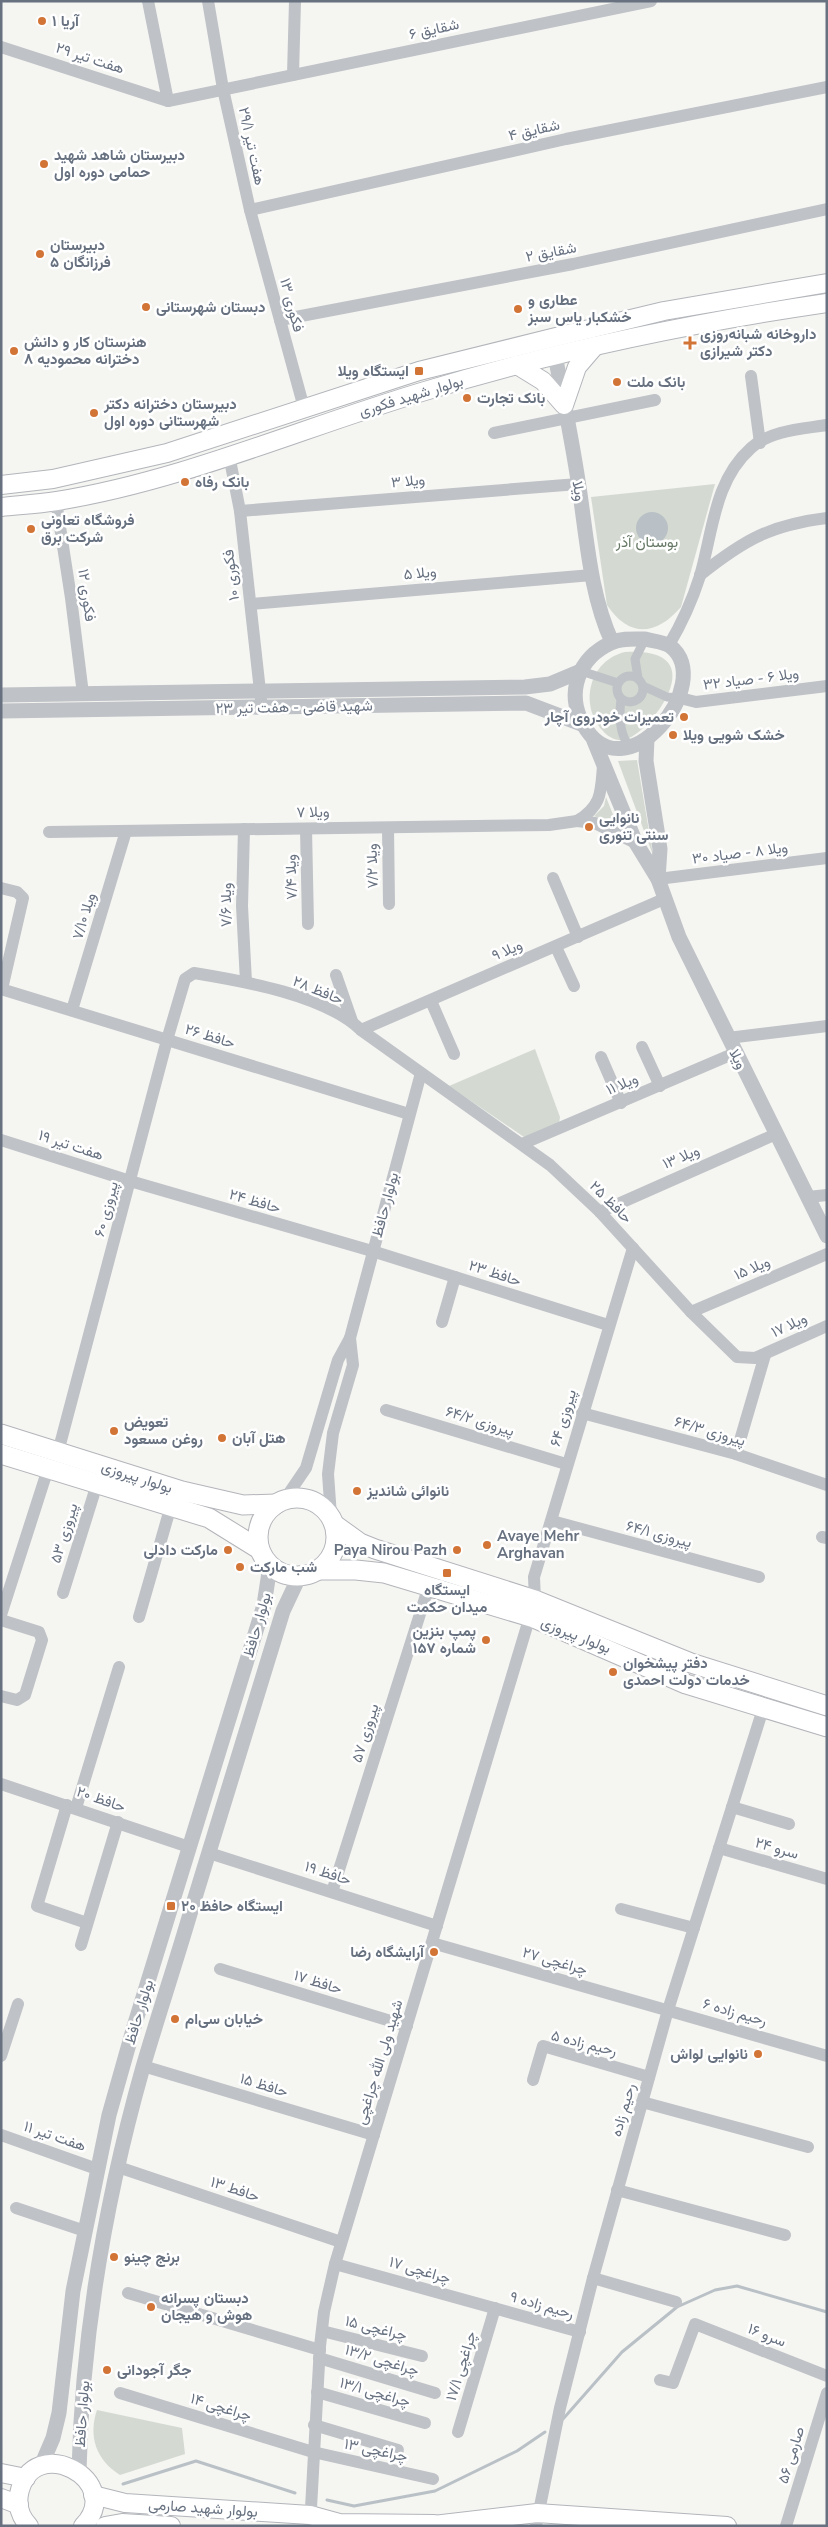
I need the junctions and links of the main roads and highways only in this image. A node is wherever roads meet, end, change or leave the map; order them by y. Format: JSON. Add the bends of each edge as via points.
{"nodes":[{"id":1,"x":827,"y":283,"type":"edge"},
{"id":2,"x":827,"y":303,"type":"edge"},
{"id":3,"x":595,"y":346,"type":"junction"},
{"id":4,"x":517,"y":365,"type":"junction"},
{"id":5,"x":1,"y":485,"type":"edge"},
{"id":6,"x":1,"y":507,"type":"edge"},
{"id":7,"x":1,"y":1434,"type":"edge"},
{"id":8,"x":1,"y":1454,"type":"edge"},
{"id":9,"x":281,"y":1502,"type":"junction"},
{"id":10,"x":333,"y":1520,"type":"junction"},
{"id":11,"x":259,"y":1549,"type":"junction"},
{"id":12,"x":319,"y":1570,"type":"junction"},
{"id":13,"x":534,"y":1609,"type":"junction"},
{"id":14,"x":827,"y":1706,"type":"edge"},
{"id":15,"x":827,"y":1727,"type":"edge"},
{"id":16,"x":1,"y":2474,"type":"edge"},
{"id":17,"x":26,"y":2478,"type":"junction"},
{"id":18,"x":93,"y":2496,"type":"junction"},
{"id":19,"x":1,"y":2498,"type":"edge"},
{"id":20,"x":18,"y":2506,"type":"junction"},
{"id":21,"x":536,"y":2519,"type":"edge"},
{"id":22,"x":310,"y":2520,"type":"edge"},
{"id":23,"x":429,"y":2525,"type":"edge"},
{"id":24,"x":28,"y":2526,"type":"edge"},
{"id":25,"x":83,"y":2526,"type":"edge"},
{"id":26,"x":105,"y":2526,"type":"edge"},
{"id":27,"x":171,"y":2526,"type":"edge"},
{"id":28,"x":727,"y":2526,"type":"edge"}],
"edges":[{"from":1,"to":5,"type":"main road","name":"بولوار شهید فکوری","via":[[664,312],[552,338],[419,371],[167,454],[71,476]]},
{"from":2,"to":3,"type":"main road","name":"بولوار شهید فکوری"},
{"from":3,"to":4,"type":"main road","name":"بولوار شهید فکوری"},
{"from":3,"to":4,"type":"main road","via":[[577,368],[566,412],[543,381]]},
{"from":4,"to":6,"type":"main road","name":"بولوار شهید فکوری","via":[[426,390],[175,474],[56,501]]},
{"from":7,"to":9,"type":"main road","name":"بولوار پیروزی","via":[[182,1491],[243,1505]]},
{"from":8,"to":11,"type":"main road","name":"بولوار پیروزی","via":[[209,1518]]},
{"from":9,"to":10,"type":"main road","via":[[301,1498],[316,1502]]},
{"from":9,"to":11,"type":"main road","via":[[268,1510],[260,1524]]},
{"from":10,"to":12,"type":"main road","via":[[337,1540],[333,1555]]},
{"from":10,"to":13,"type":"main road","name":"بولوار پیروزی","via":[[360,1543]]},
{"from":11,"to":12,"type":"main road","via":[[270,1566],[279,1572],[299,1577]]},
{"from":12,"to":13,"type":"main road","name":"بولوار پیروزی","via":[[384,1573],[436,1589]]},
{"from":13,"to":14,"type":"main road","name":"بولوار پیروزی"},
{"from":13,"to":15,"type":"main road","name":"بولوار پیروزی","via":[[607,1648],[686,1684]]},
{"from":16,"to":17,"type":"main road"},
{"from":17,"to":18,"type":"main road","via":[[41,2466],[61,2464],[79,2471]]},
{"from":17,"to":20,"type":"main road","via":[[21,2486]]},
{"from":18,"to":22,"type":"main road","name":"بولوار شهید صارمی","via":[[125,2503]]},
{"from":18,"to":25,"type":"main road","via":[[90,2515]]},
{"from":19,"to":20,"type":"main road"},
{"from":20,"to":24,"type":"main road"},
{"from":21,"to":23,"type":"main road","name":"بولوار شهید صارمی"},
{"from":21,"to":28,"type":"main road","name":"بولوار شهید صارمی"},
{"from":22,"to":23,"type":"main road","name":"بولوار شهید صارمی"},
{"from":26,"to":27,"type":"main road","name":"بولوار شهید صارمی","via":[[122,2523]]}]}
